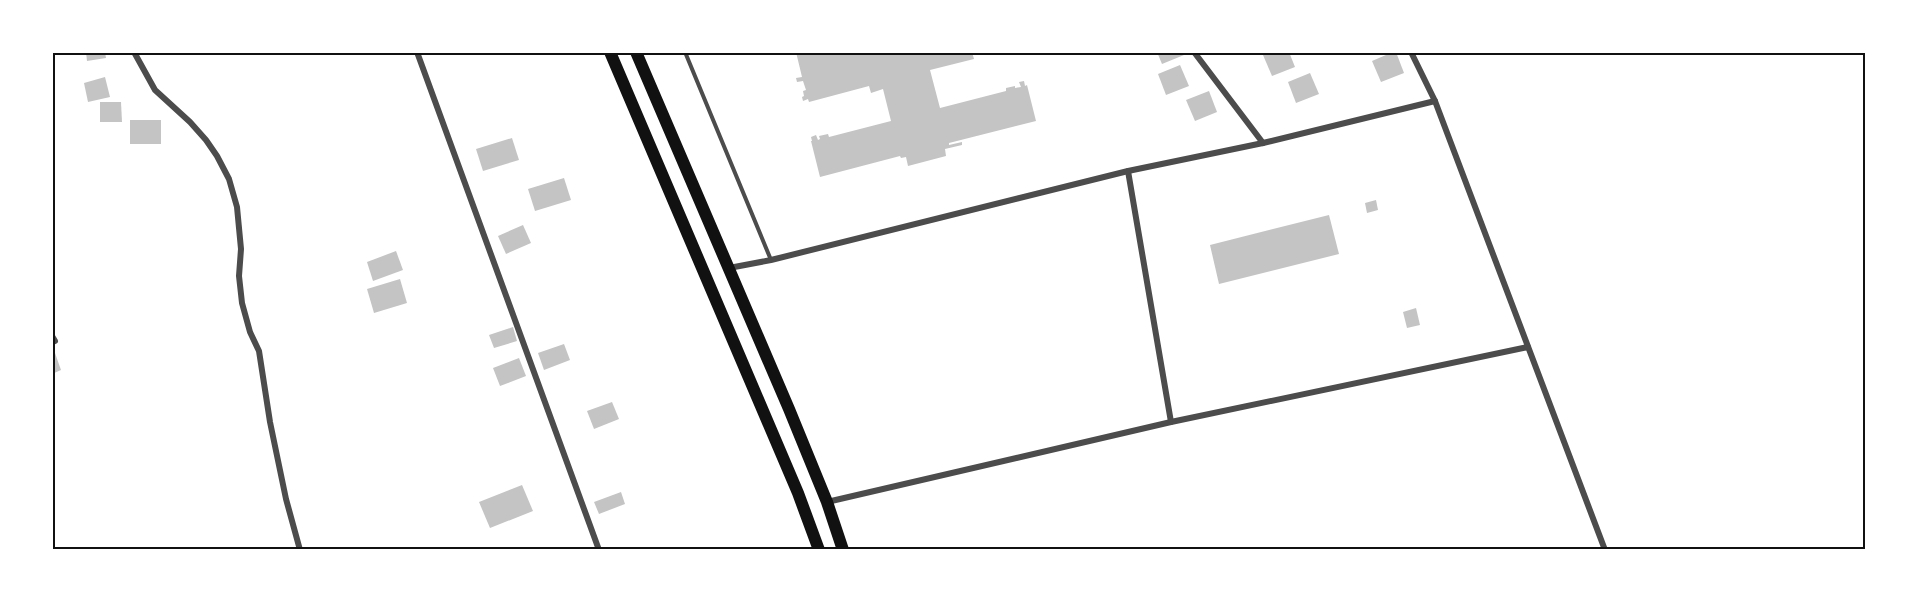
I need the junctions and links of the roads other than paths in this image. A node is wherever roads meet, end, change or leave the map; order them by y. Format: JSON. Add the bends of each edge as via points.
{"nodes":[{"id":1,"x":134,"y":52,"type":"edge"},
{"id":2,"x":417,"y":52,"type":"edge"},
{"id":3,"x":610,"y":52,"type":"edge"},
{"id":4,"x":636,"y":52,"type":"edge"},
{"id":5,"x":685,"y":52,"type":"edge"},
{"id":6,"x":1194,"y":52,"type":"edge"},
{"id":7,"x":1411,"y":52,"type":"edge"},
{"id":8,"x":1435,"y":101,"type":"junction"},
{"id":9,"x":1263,"y":143,"type":"junction"},
{"id":10,"x":1128,"y":171,"type":"junction"},
{"id":11,"x":771,"y":260,"type":"junction"},
{"id":12,"x":728,"y":268,"type":"junction"},
{"id":13,"x":1528,"y":347,"type":"junction"},
{"id":14,"x":1171,"y":422,"type":"junction"},
{"id":15,"x":827,"y":502,"type":"junction"},
{"id":16,"x":300,"y":549,"type":"edge"},
{"id":17,"x":599,"y":549,"type":"edge"},
{"id":18,"x":819,"y":549,"type":"edge"},
{"id":19,"x":843,"y":549,"type":"edge"},
{"id":20,"x":1605,"y":549,"type":"edge"}],
"edges":[{"from":1,"to":16,"type":"street","via":[[155,90],[206,140],[229,179],[237,207],[242,303],[259,351],[270,422]]},
{"from":2,"to":17,"type":"street"},
{"from":3,"to":18,"type":"highway"},
{"from":4,"to":12,"type":"highway"},
{"from":5,"to":11,"type":"lane"},
{"from":6,"to":9,"type":"street"},
{"from":7,"to":8,"type":"street"},
{"from":8,"to":9,"type":"street"},
{"from":8,"to":13,"type":"street"},
{"from":9,"to":10,"type":"street"},
{"from":10,"to":11,"type":"street"},
{"from":10,"to":14,"type":"street"},
{"from":11,"to":12,"type":"street"},
{"from":12,"to":15,"type":"highway"},
{"from":13,"to":14,"type":"street"},
{"from":13,"to":20,"type":"street"},
{"from":14,"to":15,"type":"street"},
{"from":15,"to":19,"type":"highway"}]}
